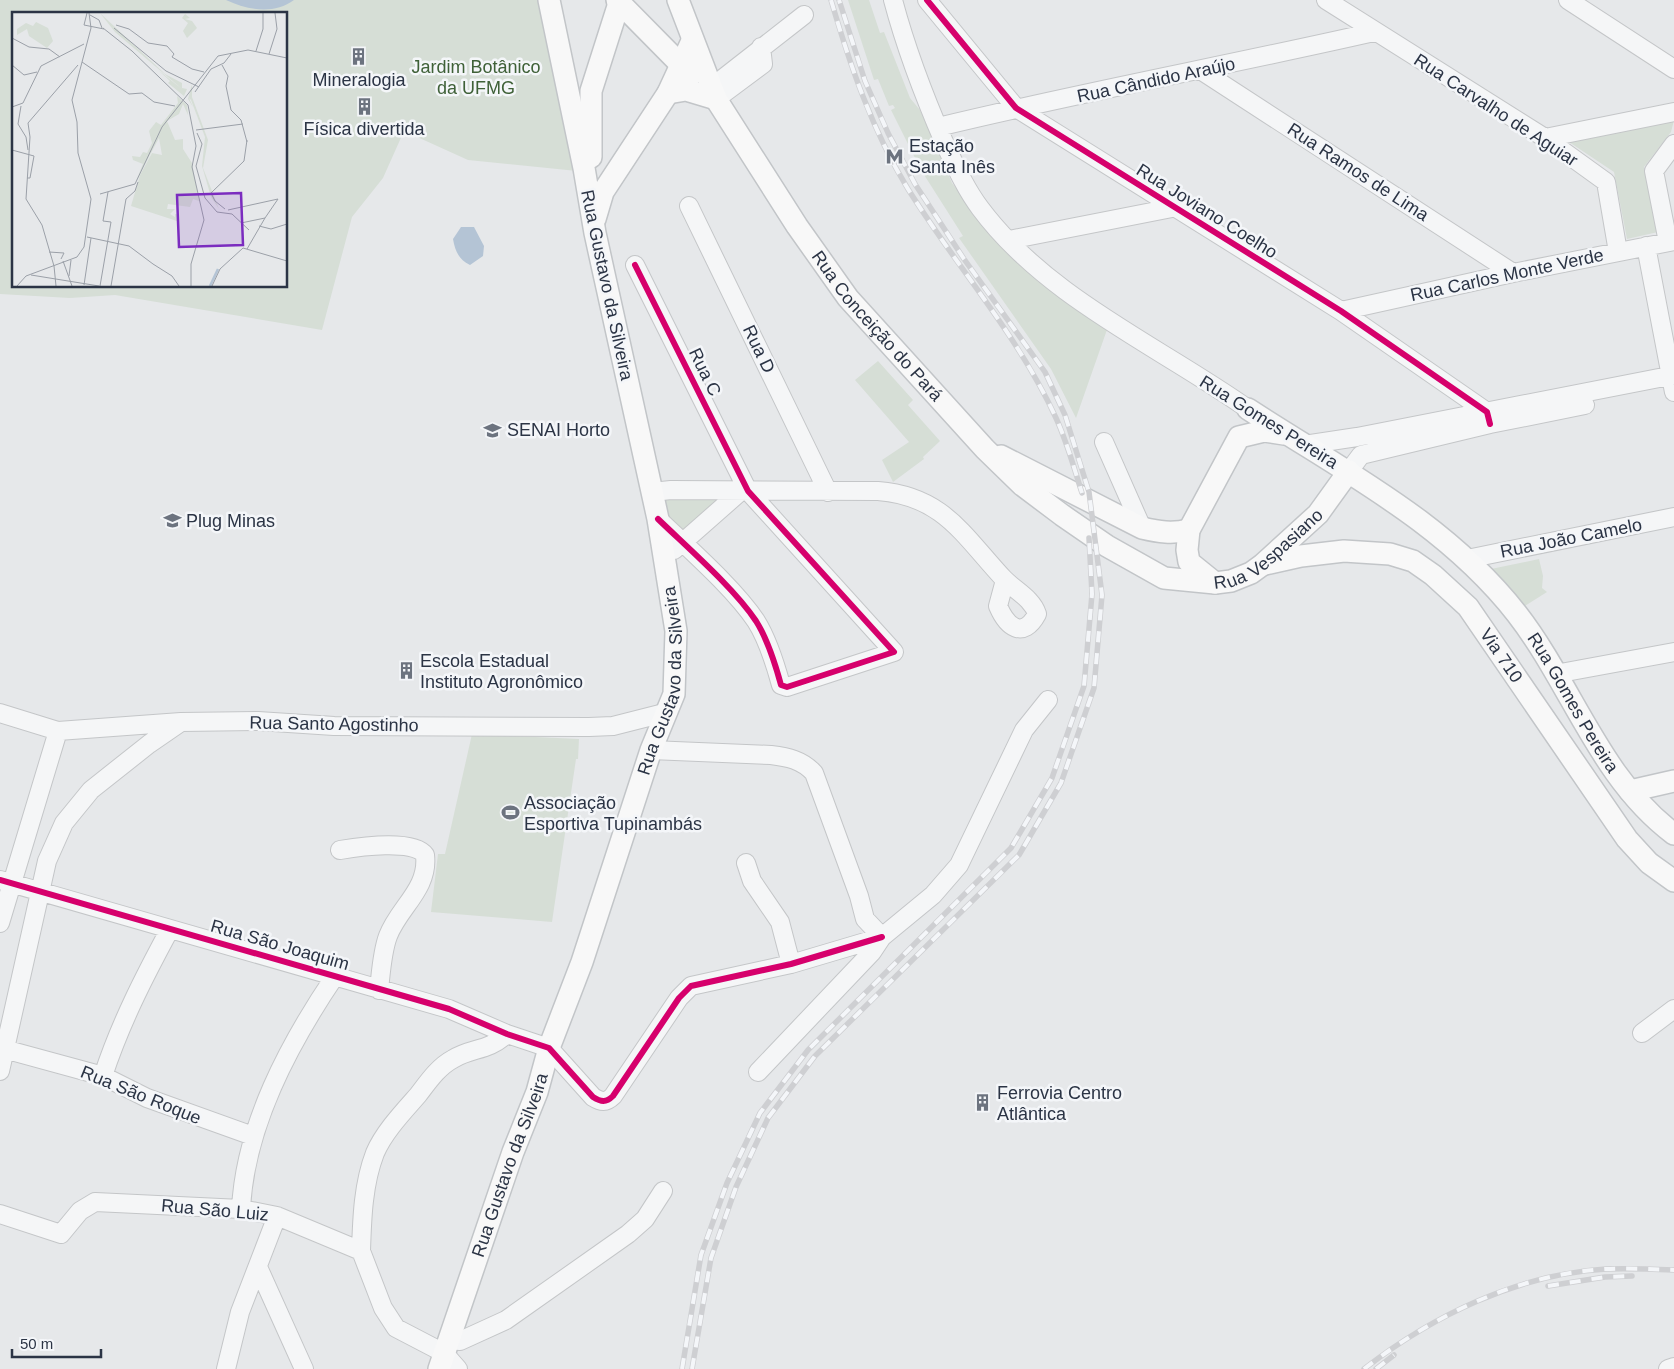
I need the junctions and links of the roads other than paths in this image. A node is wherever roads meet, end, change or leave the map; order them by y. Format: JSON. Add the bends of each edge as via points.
{"nodes":[{"id":1,"x":548,"y":0,"type":"edge"},
{"id":2,"x":678,"y":0,"type":"edge"},
{"id":3,"x":893,"y":0,"type":"edge"},
{"id":4,"x":927,"y":0,"type":"edge"},
{"id":5,"x":1326,"y":0,"type":"edge"},
{"id":6,"x":1568,"y":0,"type":"edge"},
{"id":7,"x":619,"y":1,"type":"edge"},
{"id":8,"x":804,"y":15,"type":"dead end"},
{"id":9,"x":1374,"y":32,"type":"junction"},
{"id":10,"x":692,"y":41,"type":"junction"},
{"id":11,"x":682,"y":66,"type":"junction"},
{"id":12,"x":1674,"y":69,"type":"edge"},
{"id":13,"x":1202,"y":71,"type":"junction"},
{"id":14,"x":668,"y":93,"type":"junction"},
{"id":15,"x":714,"y":93,"type":"junction"},
{"id":16,"x":1016,"y":108,"type":"junction"},
{"id":17,"x":1674,"y":112,"type":"edge"},
{"id":18,"x":938,"y":128,"type":"junction"},
{"id":19,"x":1545,"y":138,"type":"junction"},
{"id":20,"x":1674,"y":144,"type":"edge"},
{"id":21,"x":689,"y":206,"type":"dead end"},
{"id":22,"x":1172,"y":208,"type":"junction"},
{"id":23,"x":594,"y":224,"type":"junction"},
{"id":24,"x":1009,"y":240,"type":"junction"},
{"id":25,"x":1671,"y":241,"type":"edge"},
{"id":26,"x":1646,"y":246,"type":"junction"},
{"id":27,"x":1618,"y":252,"type":"junction"},
{"id":28,"x":635,"y":265,"type":"dead end"},
{"id":29,"x":1513,"y":273,"type":"junction"},
{"id":30,"x":1341,"y":311,"type":"junction"},
{"id":31,"x":1673,"y":383,"type":"edge"},
{"id":32,"x":1240,"y":404,"type":"junction"},
{"id":33,"x":1488,"y":418,"type":"junction"},
{"id":34,"x":1238,"y":437,"type":"junction"},
{"id":35,"x":1296,"y":440,"type":"junction"},
{"id":36,"x":1104,"y":442,"type":"dead end"},
{"id":37,"x":985,"y":449,"type":"junction"},
{"id":38,"x":1349,"y":471,"type":"junction"},
{"id":39,"x":744,"y":491,"type":"junction"},
{"id":40,"x":652,"y":492,"type":"junction"},
{"id":41,"x":828,"y":492,"type":"junction"},
{"id":42,"x":1674,"y":517,"type":"edge"},
{"id":43,"x":658,"y":519,"type":"junction"},
{"id":44,"x":1142,"y":528,"type":"junction"},
{"id":45,"x":1189,"y":530,"type":"junction"},
{"id":46,"x":682,"y":542,"type":"junction"},
{"id":47,"x":664,"y":558,"type":"junction"},
{"id":48,"x":1467,"y":559,"type":"junction"},
{"id":49,"x":1262,"y":565,"type":"junction"},
{"id":50,"x":1164,"y":578,"type":"joint"},
{"id":51,"x":1005,"y":580,"type":"dead end"},
{"id":52,"x":1215,"y":583,"type":"junction"},
{"id":53,"x":1674,"y":652,"type":"edge"},
{"id":54,"x":1555,"y":674,"type":"junction"},
{"id":55,"x":1048,"y":700,"type":"dead end"},
{"id":56,"x":668,"y":712,"type":"junction"},
{"id":57,"x":0,"y":713,"type":"edge"},
{"id":58,"x":181,"y":722,"type":"junction"},
{"id":59,"x":58,"y":730,"type":"junction"},
{"id":60,"x":651,"y":750,"type":"junction"},
{"id":61,"x":1674,"y":781,"type":"edge"},
{"id":62,"x":1630,"y":791,"type":"junction"},
{"id":63,"x":1674,"y":834,"type":"edge"},
{"id":64,"x":340,"y":850,"type":"dead end"},
{"id":65,"x":746,"y":863,"type":"dead end"},
{"id":66,"x":1674,"y":880,"type":"edge"},
{"id":67,"x":6,"y":882,"type":"edge"},
{"id":68,"x":41,"y":893,"type":"junction"},
{"id":69,"x":0,"y":923,"type":"edge"},
{"id":70,"x":170,"y":929,"type":"junction"},
{"id":71,"x":882,"y":937,"type":"junction"},
{"id":72,"x":791,"y":964,"type":"junction"},
{"id":73,"x":335,"y":976,"type":"junction"},
{"id":74,"x":378,"y":990,"type":"junction"},
{"id":75,"x":1674,"y":1009,"type":"edge"},
{"id":76,"x":1642,"y":1032,"type":"dead end"},
{"id":77,"x":507,"y":1034,"type":"junction"},
{"id":78,"x":2,"y":1048,"type":"edge"},
{"id":79,"x":549,"y":1048,"type":"junction"},
{"id":80,"x":0,"y":1071,"type":"edge"},
{"id":81,"x":758,"y":1072,"type":"dead end"},
{"id":82,"x":103,"y":1076,"type":"junction"},
{"id":83,"x":253,"y":1136,"type":"junction"},
{"id":84,"x":663,"y":1191,"type":"dead end"},
{"id":85,"x":241,"y":1210,"type":"junction"},
{"id":86,"x":0,"y":1214,"type":"edge"},
{"id":87,"x":277,"y":1216,"type":"junction"},
{"id":88,"x":361,"y":1251,"type":"junction"},
{"id":89,"x":258,"y":1267,"type":"junction"},
{"id":90,"x":448,"y":1358,"type":"edge"},
{"id":91,"x":1674,"y":1367,"type":"edge"},
{"id":92,"x":226,"y":1369,"type":"edge"},
{"id":93,"x":304,"y":1369,"type":"edge"},
{"id":94,"x":1668,"y":1369,"type":"edge"}],
"edges":[{"from":1,"to":23,"type":"main road","name":"Rua Gustavo da Silveira"},
{"from":2,"to":10,"type":"main road","name":"Rua Conceição do Pará"},
{"from":3,"to":18,"type":"street","name":"Rua Gomes Pereira","via":[[914,69]]},
{"from":4,"to":16,"type":"street","name":"Rua Joviano Coelho"},
{"from":5,"to":9,"type":"street","name":"Rua Carvalho de Aguiar"},
{"from":6,"to":12,"type":"street"},
{"from":7,"to":11,"type":"main road"},
{"from":7,"to":23,"type":"main road","via":[[591,91]]},
{"from":8,"to":15,"type":"street","via":[[761,47],[763,64]]},
{"from":9,"to":13,"type":"street","name":"Rua Cândido Araújo"},
{"from":9,"to":19,"type":"street","name":"Rua Carvalho de Aguiar"},
{"from":10,"to":11,"type":"main road"},
{"from":10,"to":15,"type":"main road","name":"Rua Conceição do Pará"},
{"from":11,"to":14,"type":"main road"},
{"from":11,"to":15,"type":"main road"},
{"from":13,"to":16,"type":"street","name":"Rua Cândido Araújo"},
{"from":13,"to":29,"type":"street","name":"Rua Ramos de Lima"},
{"from":14,"to":15,"type":"main road","via":[[686,90]]},
{"from":14,"to":23,"type":"main road","via":[[613,173],[603,192]]},
{"from":15,"to":37,"type":"main road","name":"Rua Conceição do Pará","via":[[797,226],[848,298]]},
{"from":16,"to":18,"type":"street","name":"Rua Cândido Araújo"},
{"from":16,"to":22,"type":"street","name":"Rua Joviano Coelho"},
{"from":17,"to":19,"type":"street"},
{"from":18,"to":24,"type":"street","name":"Rua Gomes Pereira","via":[[975,202]]},
{"from":19,"to":27,"type":"street","name":"Rua Carvalho de Aguiar","via":[[1606,182]]},
{"from":20,"to":25,"type":"street","via":[[1654,171]]},
{"from":21,"to":41,"type":"street","name":"Rua D"},
{"from":22,"to":24,"type":"street"},
{"from":22,"to":30,"type":"street","name":"Rua Joviano Coelho"},
{"from":23,"to":40,"type":"main road","name":"Rua Gustavo da Silveira"},
{"from":24,"to":32,"type":"street","name":"Rua Gomes Pereira","via":[[1046,276],[1147,346]]},
{"from":25,"to":26,"type":"street","name":"Rua Carlos Monte Verde"},
{"from":26,"to":27,"type":"street","name":"Rua Carlos Monte Verde"},
{"from":26,"to":31,"type":"street"},
{"from":27,"to":29,"type":"street","name":"Rua Carlos Monte Verde"},
{"from":28,"to":39,"type":"street","name":"Rua C"},
{"from":29,"to":30,"type":"street","name":"Rua Carlos Monte Verde"},
{"from":30,"to":33,"type":"street","name":"Rua Joviano Coelho"},
{"from":31,"to":33,"type":"street"},
{"from":32,"to":34,"type":"main road"},
{"from":32,"to":35,"type":"main road","name":"Rua Gomes Pereira"},
{"from":33,"to":35,"type":"street"},
{"from":33,"to":38,"type":"street","via":[[1361,455]]},
{"from":34,"to":35,"type":"main road","via":[[1264,432]]},
{"from":34,"to":45,"type":"main road"},
{"from":35,"to":38,"type":"main road","name":"Rua Gomes Pereira"},
{"from":36,"to":44,"type":"street"},
{"from":37,"to":44,"type":"main road"},
{"from":37,"to":50,"type":"main road","name":"Rua Conceição do Pará","via":[[1022,485],[1062,515],[1107,546]]},
{"from":38,"to":48,"type":"main road","name":"Rua Gomes Pereira","via":[[1449,542]]},
{"from":38,"to":49,"type":"main road","name":"Rua Vespasiano","via":[[1318,514]]},
{"from":39,"to":40,"type":"street"},
{"from":39,"to":41,"type":"street"},
{"from":39,"to":46,"type":"street"},
{"from":39,"to":46,"type":"street","name":"Rua C","via":[[894,652],[787,688],[781,685],[767,642],[755,620]]},
{"from":40,"to":43,"type":"main road","name":"Rua Gustavo da Silveira"},
{"from":41,"to":51,"type":"street","via":[[878,491],[912,496],[957,524]]},
{"from":42,"to":48,"type":"street","name":"Rua João Camelo"},
{"from":43,"to":46,"type":"street"},
{"from":43,"to":47,"type":"main road","name":"Rua Gustavo da Silveira"},
{"from":44,"to":45,"type":"main road","via":[[1163,533]]},
{"from":45,"to":52,"type":"main road","via":[[1189,562]]},
{"from":46,"to":47,"type":"street"},
{"from":47,"to":56,"type":"main road","name":"Rua Gustavo da Silveira","via":[[676,631],[674,694]]},
{"from":48,"to":54,"type":"main road","name":"Rua Gomes Pereira","via":[[1517,614]]},
{"from":49,"to":52,"type":"main road","name":"Rua Vespasiano","via":[[1240,578]]},
{"from":49,"to":66,"type":"main road","name":"Via 710","via":[[1344,551],[1390,554],[1413,561],[1433,575],[1468,607],[1627,839],[1649,864]]},
{"from":50,"to":52,"type":"main road","name":"Rua Vespasiano"},
{"from":53,"to":54,"type":"street"},
{"from":54,"to":62,"type":"main road","name":"Rua Gomes Pereira","via":[[1590,734]]},
{"from":55,"to":71,"type":"street","via":[[1024,730],[959,865],[933,895]]},
{"from":56,"to":58,"type":"street","name":"Rua Santo Agostinho","via":[[613,726],[589,727]]},
{"from":56,"to":60,"type":"main road","name":"Rua Gustavo da Silveira"},
{"from":57,"to":59,"type":"street","name":"Rua Santo Agostinho"},
{"from":58,"to":59,"type":"street","name":"Rua Santo Agostinho"},
{"from":58,"to":68,"type":"street","via":[[91,790],[74,810],[64,823],[47,861]]},
{"from":59,"to":67,"type":"street"},
{"from":60,"to":71,"type":"street","via":[[771,755],[806,765],[814,773],[859,896],[864,919]]},
{"from":60,"to":79,"type":"main road","name":"Rua Gustavo da Silveira","via":[[582,962]]},
{"from":61,"to":62,"type":"main road"},
{"from":62,"to":63,"type":"main road","name":"Rua Gomes Pereira","via":[[1652,816]]},
{"from":64,"to":74,"type":"street","via":[[374,844],[416,849],[425,855],[424,874],[418,889],[388,934]]},
{"from":65,"to":72,"type":"street","via":[[752,881],[780,922]]},
{"from":67,"to":68,"type":"street","name":"Rua São Joaquim"},
{"from":67,"to":69,"type":"street"},
{"from":68,"to":70,"type":"street","name":"Rua São Joaquim"},
{"from":68,"to":78,"type":"street"},
{"from":70,"to":73,"type":"street","name":"Rua São Joaquim"},
{"from":70,"to":82,"type":"street","via":[[115,1038]]},
{"from":71,"to":72,"type":"street"},
{"from":71,"to":81,"type":"street","via":[[872,952]]},
{"from":72,"to":79,"type":"street","via":[[691,986],[607,1101],[593,1097]]},
{"from":73,"to":74,"type":"street","name":"Rua São Joaquim"},
{"from":73,"to":83,"type":"street","via":[[305,1020]]},
{"from":74,"to":77,"type":"street","name":"Rua São Joaquim","via":[[449,1010]]},
{"from":75,"to":76,"type":"street"},
{"from":77,"to":79,"type":"street","name":"Rua São Joaquim"},
{"from":77,"to":88,"type":"street","via":[[492,1047],[452,1060],[437,1072],[388,1133],[376,1153],[368,1179]]},
{"from":78,"to":80,"type":"street"},
{"from":78,"to":82,"type":"street","name":"Rua São Roque"},
{"from":79,"to":90,"type":"main road","name":"Rua Gustavo da Silveira","via":[[537,1092],[512,1152]]},
{"from":82,"to":83,"type":"street","name":"Rua São Roque","via":[[147,1098]]},
{"from":83,"to":85,"type":"street","via":[[242,1187]]},
{"from":84,"to":90,"type":"street","via":[[645,1219],[628,1234],[506,1320],[460,1342]]},
{"from":85,"to":86,"type":"street","name":"Rua São Luiz","via":[[95,1202],[80,1211],[61,1234]]},
{"from":85,"to":87,"type":"street","name":"Rua São Luiz"},
{"from":87,"to":88,"type":"street","name":"Rua São Luiz"},
{"from":87,"to":89,"type":"street"},
{"from":88,"to":90,"type":"street","via":[[383,1308],[396,1328]]},
{"from":89,"to":92,"type":"street","via":[[240,1312]]},
{"from":89,"to":93,"type":"street"},
{"from":91,"to":94,"type":"street"}]}
